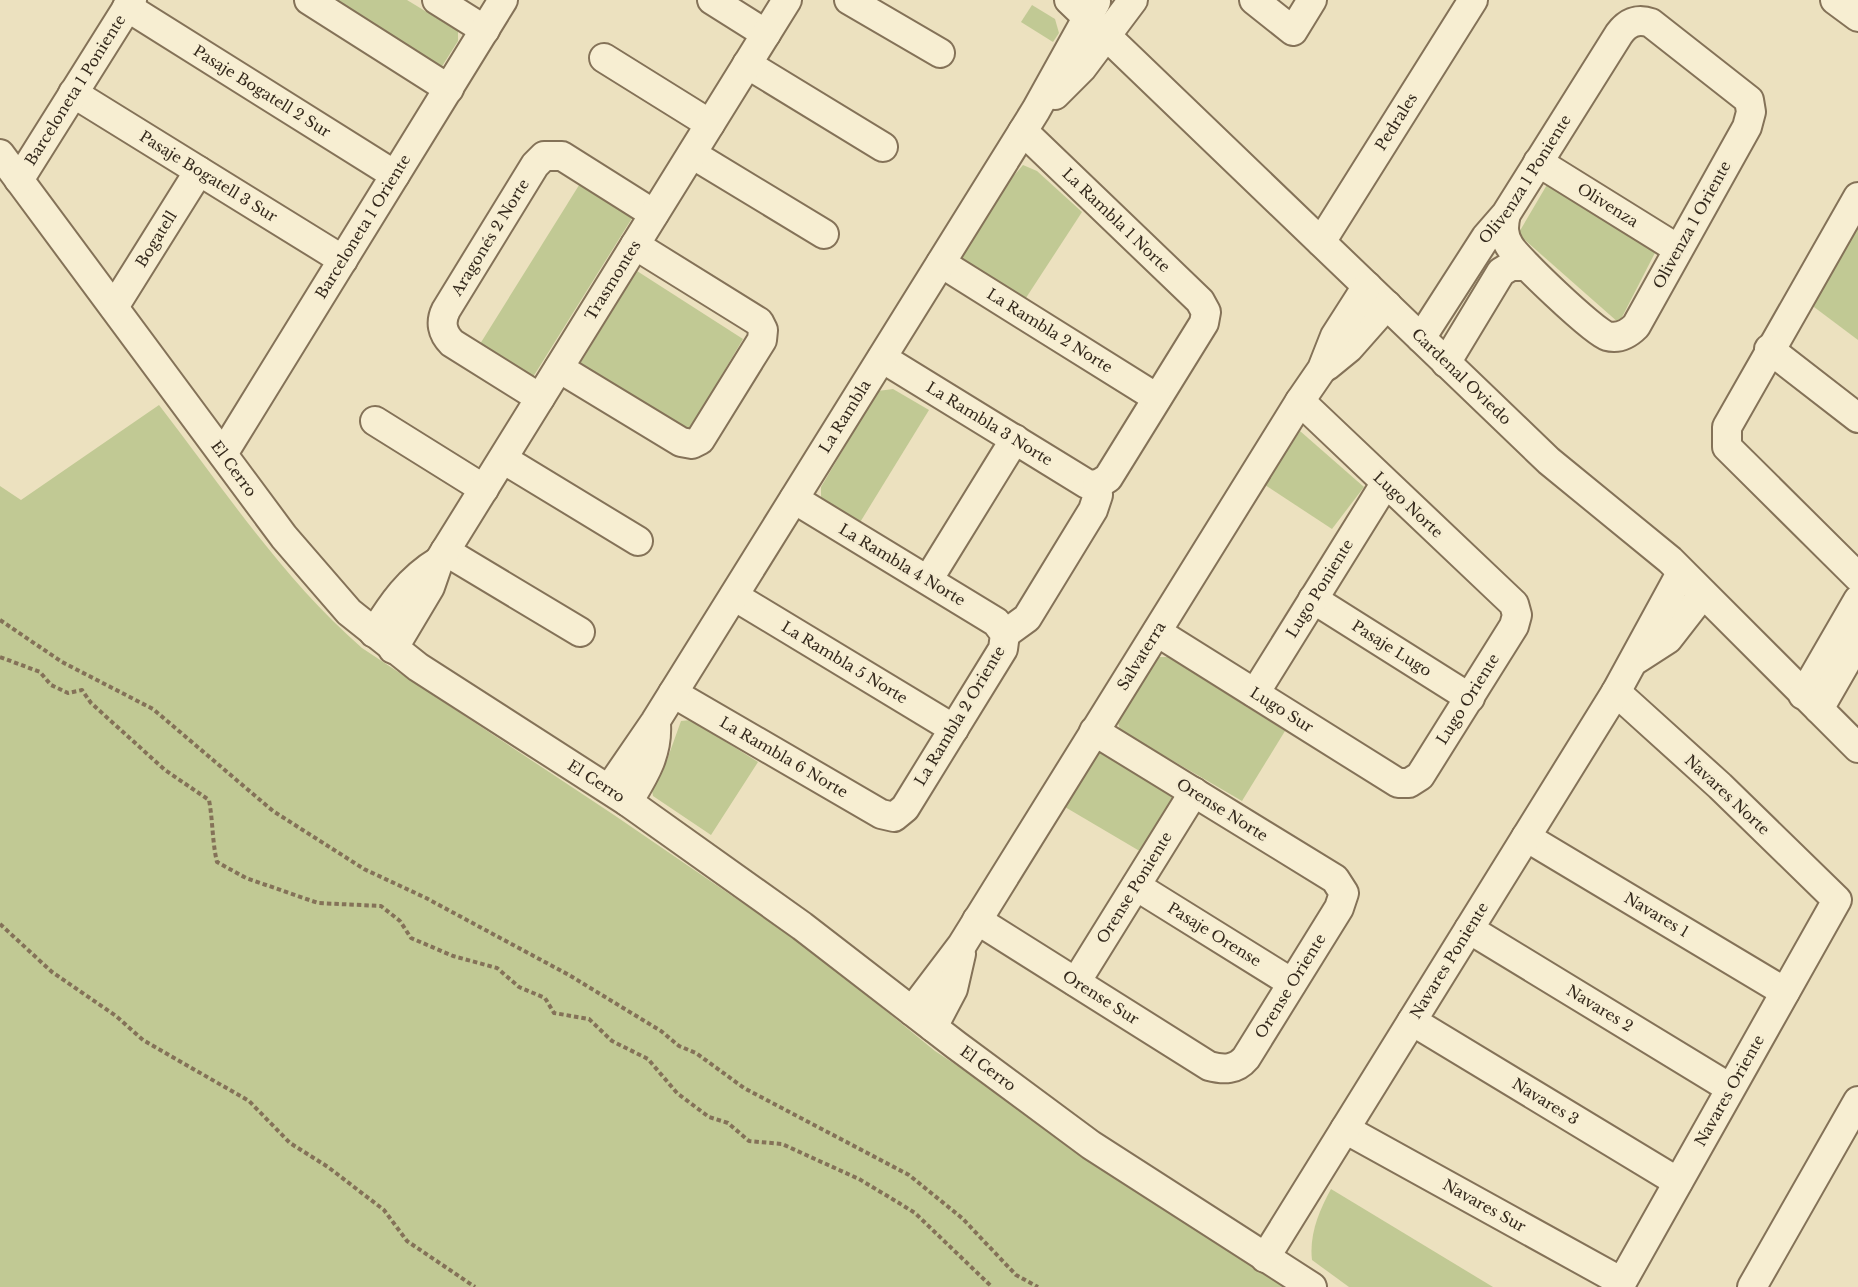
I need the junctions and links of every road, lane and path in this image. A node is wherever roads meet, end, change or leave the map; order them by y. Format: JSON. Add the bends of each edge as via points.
{"nodes":[{"id":1,"x":309,"y":0,"type":"edge"},
{"id":2,"x":437,"y":0,"type":"edge"},
{"id":3,"x":503,"y":0,"type":"edge"},
{"id":4,"x":712,"y":0,"type":"edge"},
{"id":5,"x":787,"y":0,"type":"edge"},
{"id":6,"x":849,"y":0,"type":"edge"},
{"id":7,"x":1133,"y":0,"type":"edge"},
{"id":8,"x":1254,"y":0,"type":"edge"},
{"id":9,"x":1312,"y":0,"type":"edge"},
{"id":10,"x":1473,"y":0,"type":"edge"},
{"id":11,"x":1835,"y":0,"type":"edge"},
{"id":12,"x":129,"y":4,"type":"edge"},
{"id":13,"x":1090,"y":13,"type":"edge"},
{"id":14,"x":1858,"y":18,"type":"edge"},
{"id":15,"x":1633,"y":22,"type":"joint"},
{"id":16,"x":485,"y":30,"type":"junction"},
{"id":17,"x":766,"y":34,"type":"junction"},
{"id":18,"x":940,"y":53,"type":"dead end"},
{"id":19,"x":604,"y":58,"type":"dead end"},
{"id":20,"x":747,"y":64,"type":"junction"},
{"id":21,"x":448,"y":89,"type":"junction"},
{"id":22,"x":73,"y":93,"type":"junction"},
{"id":23,"x":1030,"y":121,"type":"junction"},
{"id":24,"x":710,"y":124,"type":"junction"},
{"id":25,"x":883,"y":147,"type":"dead end"},
{"id":26,"x":0,"y":154,"type":"edge"},
{"id":27,"x":692,"y":154,"type":"junction"},
{"id":28,"x":1538,"y":162,"type":"junction"},
{"id":29,"x":199,"y":171,"type":"junction"},
{"id":30,"x":395,"y":175,"type":"junction"},
{"id":31,"x":19,"y":180,"type":"junction"},
{"id":32,"x":1858,"y":197,"type":"edge"},
{"id":33,"x":654,"y":214,"type":"junction"},
{"id":34,"x":1506,"y":214,"type":"junction"},
{"id":35,"x":825,"y":234,"type":"dead end"},
{"id":36,"x":1321,"y":242,"type":"junction"},
{"id":37,"x":635,"y":245,"type":"junction"},
{"id":38,"x":1678,"y":249,"type":"junction"},
{"id":39,"x":343,"y":260,"type":"junction"},
{"id":40,"x":941,"y":263,"type":"junction"},
{"id":41,"x":1525,"y":266,"type":"junction"},
{"id":42,"x":1377,"y":296,"type":"junction"},
{"id":43,"x":114,"y":307,"type":"junction"},
{"id":44,"x":1421,"y":338,"type":"junction"},
{"id":45,"x":1769,"y":349,"type":"junction"},
{"id":46,"x":882,"y":358,"type":"junction"},
{"id":47,"x":1446,"y":363,"type":"junction"},
{"id":48,"x":559,"y":368,"type":"junction"},
{"id":49,"x":540,"y":398,"type":"junction"},
{"id":50,"x":1157,"y":398,"type":"junction"},
{"id":51,"x":1300,"y":400,"type":"junction"},
{"id":52,"x":1858,"y":418,"type":"edge"},
{"id":53,"x":375,"y":421,"type":"dead end"},
{"id":54,"x":1015,"y":439,"type":"junction"},
{"id":55,"x":223,"y":454,"type":"junction"},
{"id":56,"x":503,"y":459,"type":"junction"},
{"id":57,"x":1385,"y":484,"type":"junction"},
{"id":58,"x":1097,"y":485,"type":"junction"},
{"id":59,"x":484,"y":489,"type":"junction"},
{"id":60,"x":794,"y":499,"type":"junction"},
{"id":61,"x":638,"y":541,"type":"dead end"},
{"id":62,"x":442,"y":556,"type":"junction"},
{"id":63,"x":1682,"y":573,"type":"junction"},
{"id":64,"x":1858,"y":577,"type":"edge"},
{"id":65,"x":928,"y":580,"type":"junction"},
{"id":66,"x":1703,"y":594,"type":"junction"},
{"id":67,"x":734,"y":596,"type":"junction"},
{"id":68,"x":1314,"y":599,"type":"junction"},
{"id":69,"x":1858,"y":600,"type":"edge"},
{"id":70,"x":1516,"y":609,"type":"joint"},
{"id":71,"x":0,"y":620,"type":"edge"},
{"id":72,"x":580,"y":632,"type":"dead end"},
{"id":73,"x":1156,"y":632,"type":"junction"},
{"id":74,"x":1005,"y":634,"type":"junction"},
{"id":75,"x":383,"y":641,"type":"junction"},
{"id":76,"x":1858,"y":641,"type":"edge"},
{"id":77,"x":0,"y":657,"type":"edge"},
{"id":78,"x":1630,"y":664,"type":"junction"},
{"id":79,"x":1616,"y":692,"type":"junction"},
{"id":80,"x":673,"y":693,"type":"junction"},
{"id":81,"x":1255,"y":693,"type":"junction"},
{"id":82,"x":1470,"y":698,"type":"junction"},
{"id":83,"x":1811,"y":702,"type":"junction"},
{"id":84,"x":954,"y":729,"type":"junction"},
{"id":85,"x":1094,"y":731,"type":"junction"},
{"id":86,"x":1858,"y":748,"type":"edge"},
{"id":87,"x":1409,"y":783,"type":"joint"},
{"id":88,"x":1194,"y":792,"type":"junction"},
{"id":89,"x":618,"y":796,"type":"junction"},
{"id":90,"x":894,"y":817,"type":"joint"},
{"id":91,"x":1526,"y":837,"type":"junction"},
{"id":92,"x":1136,"y":886,"type":"junction"},
{"id":93,"x":1344,"y":893,"type":"joint"},
{"id":94,"x":1837,"y":900,"type":"joint"},
{"id":95,"x":977,"y":920,"type":"junction"},
{"id":96,"x":0,"y":924,"type":"edge"},
{"id":97,"x":1469,"y":929,"type":"junction"},
{"id":98,"x":1076,"y":982,"type":"junction"},
{"id":99,"x":1292,"y":983,"type":"junction"},
{"id":100,"x":1785,"y":992,"type":"junction"},
{"id":101,"x":923,"y":1019,"type":"junction"},
{"id":102,"x":1412,"y":1021,"type":"junction"},
{"id":103,"x":1226,"y":1069,"type":"joint"},
{"id":104,"x":1730,"y":1088,"type":"junction"},
{"id":105,"x":1858,"y":1101,"type":"edge"},
{"id":106,"x":1346,"y":1129,"type":"junction"},
{"id":107,"x":1678,"y":1182,"type":"junction"},
{"id":108,"x":1265,"y":1258,"type":"junction"},
{"id":109,"x":1622,"y":1282,"type":"joint"},
{"id":110,"x":475,"y":1287,"type":"edge"},
{"id":111,"x":992,"y":1287,"type":"edge"},
{"id":112,"x":1038,"y":1287,"type":"edge"},
{"id":113,"x":1312,"y":1287,"type":"edge"},
{"id":114,"x":1752,"y":1287,"type":"edge"}],
"edges":[{"from":1,"to":21,"type":"street"},
{"from":2,"to":16,"type":"street"},
{"from":3,"to":16,"type":"street","name":"Barceloneta 1 Oriente"},
{"from":4,"to":17,"type":"street"},
{"from":5,"to":17,"type":"street","name":"Trasmontes"},
{"from":6,"to":18,"type":"street"},
{"from":7,"to":13,"type":"street","name":"La Rambla"},
{"from":8,"to":9,"type":"street","via":[[1293,30]]},
{"from":10,"to":36,"type":"street","name":"Pedrales"},
{"from":11,"to":14,"type":"street"},
{"from":12,"to":22,"type":"street","name":"Barceloneta 1 Poniente"},
{"from":12,"to":30,"type":"street","name":"Pasaje Bogatell 2 Sur"},
{"from":13,"to":23,"type":"street","name":"La Rambla"},
{"from":13,"to":36,"type":"street","name":"Cardenal Oviedo"},
{"from":15,"to":28,"type":"street","name":"Olivenza 1 Poniente","via":[[1619,34]]},
{"from":15,"to":38,"type":"street","name":"Olivenza 1 Oriente","via":[[1651,23],[1743,93],[1750,104],[1747,128]]},
{"from":16,"to":21,"type":"street","name":"Barceloneta 1 Oriente"},
{"from":17,"to":20,"type":"street","name":"Trasmontes"},
{"from":19,"to":24,"type":"street"},
{"from":20,"to":24,"type":"street","name":"Trasmontes"},
{"from":20,"to":25,"type":"street"},
{"from":21,"to":30,"type":"street","name":"Barceloneta 1 Oriente"},
{"from":22,"to":29,"type":"street","name":"Pasaje Bogatell 3 Sur"},
{"from":22,"to":31,"type":"street","name":"Barceloneta 1 Poniente"},
{"from":23,"to":40,"type":"street","name":"La Rambla"},
{"from":23,"to":50,"type":"street","name":"La Rambla 1 Norte","via":[[1200,301],[1206,312],[1204,323]]},
{"from":24,"to":27,"type":"street","name":"Trasmontes"},
{"from":26,"to":31,"type":"street","name":"El Cerro"},
{"from":27,"to":33,"type":"street","name":"Trasmontes"},
{"from":27,"to":35,"type":"street"},
{"from":28,"to":34,"type":"street","name":"Olivenza 1 Poniente"},
{"from":28,"to":38,"type":"street","name":"Olivenza"},
{"from":29,"to":39,"type":"street","name":"Pasaje Bogatell 3 Sur"},
{"from":29,"to":43,"type":"street","name":"Bogatell"},
{"from":30,"to":39,"type":"street","name":"Barceloneta 1 Oriente"},
{"from":31,"to":43,"type":"street","name":"El Cerro"},
{"from":32,"to":45,"type":"street"},
{"from":33,"to":37,"type":"street","name":"Trasmontes"},
{"from":33,"to":49,"type":"street","name":"Aragonés 2 Norte","via":[[562,156],[549,155],[535,165],[446,310],[442,328],[452,343]]},
{"from":34,"to":41,"type":"street","via":[[1506,238]]},
{"from":34,"to":44,"type":"street","name":"Olivenza 1 Poniente","via":[[1486,237]]},
{"from":36,"to":42,"type":"street","name":"Cardenal Oviedo"},
{"from":37,"to":48,"type":"street","name":"Trasmontes"},
{"from":37,"to":48,"type":"street","via":[[759,322],[764,330],[762,340],[699,440],[692,444],[681,442]]},
{"from":38,"to":41,"type":"street","name":"Olivenza 1 Oriente","via":[[1636,326],[1619,336],[1598,331]]},
{"from":39,"to":55,"type":"street","name":"Barceloneta 1 Oriente"},
{"from":40,"to":46,"type":"street","name":"La Rambla"},
{"from":40,"to":50,"type":"street","name":"La Rambla 2 Norte"},
{"from":41,"to":47,"type":"street","via":[[1511,266],[1501,272]]},
{"from":42,"to":44,"type":"street","name":"Cardenal Oviedo"},
{"from":42,"to":51,"type":"street","name":"Salvaterra","via":[[1335,336],[1322,369]]},
{"from":43,"to":55,"type":"street","name":"El Cerro"},
{"from":44,"to":47,"type":"street","name":"Cardenal Oviedo"},
{"from":45,"to":52,"type":"street"},
{"from":45,"to":64,"type":"street","via":[[1727,427],[1727,447]]},
{"from":46,"to":54,"type":"street","name":"La Rambla 3 Norte"},
{"from":46,"to":60,"type":"street","name":"La Rambla"},
{"from":47,"to":63,"type":"street","name":"Cardenal Oviedo","via":[[1549,461]]},
{"from":48,"to":49,"type":"street","name":"Trasmontes"},
{"from":49,"to":56,"type":"street","name":"Trasmontes"},
{"from":50,"to":58,"type":"street","via":[[1108,478]]},
{"from":51,"to":57,"type":"street","name":"Lugo Norte"},
{"from":51,"to":73,"type":"street","name":"Salvaterra"},
{"from":53,"to":59,"type":"street"},
{"from":54,"to":58,"type":"street","name":"La Rambla 3 Norte","via":[[1087,484]]},
{"from":54,"to":65,"type":"street"},
{"from":55,"to":75,"type":"street","name":"El Cerro","via":[[305,564],[349,612]]},
{"from":56,"to":59,"type":"street","name":"Trasmontes"},
{"from":56,"to":61,"type":"street"},
{"from":57,"to":68,"type":"street","name":"Lugo Poniente"},
{"from":57,"to":70,"type":"street","name":"Lugo Norte","via":[[1506,595]]},
{"from":58,"to":74,"type":"street","name":"La Rambla 2 Oriente","via":[[1093,510],[1027,618]]},
{"from":59,"to":62,"type":"street","name":"Trasmontes"},
{"from":60,"to":65,"type":"street","name":"La Rambla 4 Norte"},
{"from":60,"to":67,"type":"street","name":"La Rambla"},
{"from":62,"to":72,"type":"street"},
{"from":62,"to":75,"type":"street","name":"Trasmontes","via":[[430,587]]},
{"from":63,"to":66,"type":"street","name":"Cardenal Oviedo"},
{"from":63,"to":78,"type":"street","name":"Navares Poniente"},
{"from":65,"to":74,"type":"street","name":"La Rambla 4 Norte","via":[[996,622]]},
{"from":66,"to":78,"type":"street","via":[[1668,639]]},
{"from":66,"to":83,"type":"street","name":"Cardenal Oviedo"},
{"from":67,"to":80,"type":"street","name":"La Rambla"},
{"from":67,"to":84,"type":"street","name":"La Rambla 5 Norte"},
{"from":68,"to":81,"type":"street","name":"Lugo Poniente"},
{"from":68,"to":82,"type":"street","name":"Pasaje Lugo"},
{"from":69,"to":83,"type":"street"},
{"from":70,"to":82,"type":"street","name":"Lugo Oriente","via":[[1514,626]]},
{"from":71,"to":112,"type":"path","via":[[62,662],[153,709],[273,811],[364,869],[569,975],[662,1031],[744,1088],[909,1175],[962,1218],[1016,1275]]},
{"from":73,"to":81,"type":"street","name":"Lugo Sur"},
{"from":73,"to":85,"type":"street","name":"Salvaterra"},
{"from":74,"to":84,"type":"street","name":"La Rambla 2 Oriente","via":[[1003,649]]},
{"from":75,"to":89,"type":"street","name":"El Cerro"},
{"from":76,"to":83,"type":"street"},
{"from":77,"to":111,"type":"path","via":[[40,672],[51,685],[68,693],[82,690],[91,703],[165,770],[209,800],[217,862],[246,878],[318,903],[381,906],[400,921],[411,938],[453,956],[497,968],[519,987],[545,998],[555,1013],[589,1019],[612,1041],[648,1059],[677,1093],[709,1118],[728,1123],[749,1140],[782,1144],[859,1179],[915,1213]]},
{"from":78,"to":79,"type":"street","name":"Navares Poniente"},
{"from":79,"to":91,"type":"street","name":"Navares Poniente"},
{"from":79,"to":94,"type":"street","name":"Navares Norte"},
{"from":80,"to":89,"type":"street","name":"La Rambla"},
{"from":80,"to":90,"type":"street","name":"La Rambla 6 Norte","via":[[881,814]]},
{"from":81,"to":87,"type":"street","name":"Lugo Sur","via":[[1392,780]]},
{"from":82,"to":87,"type":"street","name":"Lugo Oriente","via":[[1424,771]]},
{"from":83,"to":86,"type":"street","name":"Cardenal Oviedo"},
{"from":84,"to":90,"type":"street","name":"La Rambla 2 Oriente","via":[[902,812]]},
{"from":85,"to":88,"type":"street","name":"Orense Norte"},
{"from":85,"to":95,"type":"street","name":"Salvaterra"},
{"from":88,"to":92,"type":"street","name":"Orense Poniente"},
{"from":88,"to":93,"type":"street","name":"Orense Norte","via":[[1335,879]]},
{"from":89,"to":101,"type":"street","name":"El Cerro","via":[[802,926]]},
{"from":91,"to":97,"type":"street","name":"Navares Poniente"},
{"from":91,"to":100,"type":"street","name":"Navares 1"},
{"from":92,"to":98,"type":"street","name":"Orense Poniente"},
{"from":92,"to":99,"type":"street","name":"Pasaje Orense"},
{"from":93,"to":99,"type":"street","name":"Orense Oriente","via":[[1339,908]]},
{"from":94,"to":100,"type":"street","name":"Navares Oriente"},
{"from":95,"to":98,"type":"street","name":"Orense Sur"},
{"from":95,"to":101,"type":"street","name":"Salvaterra","via":[[962,945],[953,989]]},
{"from":96,"to":110,"type":"path","via":[[45,965],[143,1040],[249,1101],[290,1143],[384,1210],[407,1241]]},
{"from":97,"to":102,"type":"street","name":"Navares Poniente"},
{"from":97,"to":104,"type":"street","name":"Navares 2"},
{"from":98,"to":103,"type":"street","name":"Orense Sur","via":[[1209,1066]]},
{"from":99,"to":103,"type":"street","name":"Orense Oriente","via":[[1246,1058],[1236,1067]]},
{"from":100,"to":104,"type":"street","name":"Navares Oriente"},
{"from":101,"to":108,"type":"street","name":"El Cerro","via":[[1091,1145]]},
{"from":102,"to":106,"type":"street","name":"Navares Poniente"},
{"from":102,"to":107,"type":"street","name":"Navares 3"},
{"from":104,"to":107,"type":"street","name":"Navares Oriente"},
{"from":105,"to":114,"type":"street"},
{"from":106,"to":108,"type":"street","name":"Navares Poniente"},
{"from":106,"to":109,"type":"street","name":"Navares Sur"},
{"from":107,"to":109,"type":"street","name":"Navares Oriente"},
{"from":108,"to":113,"type":"street","name":"El Cerro"}]}
